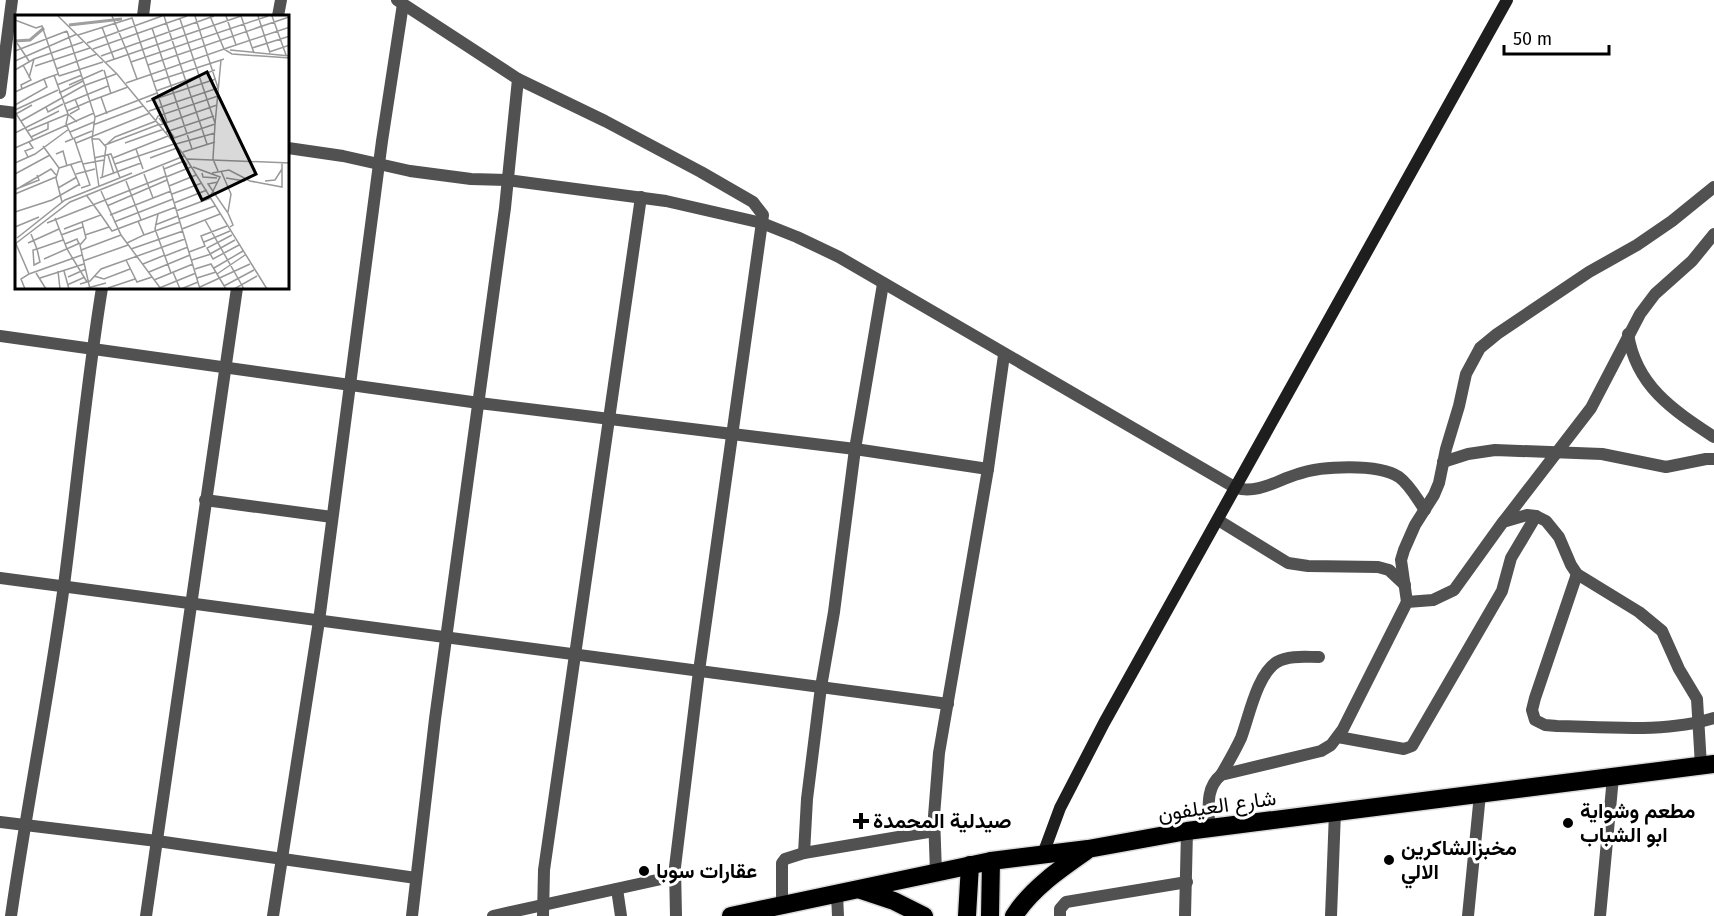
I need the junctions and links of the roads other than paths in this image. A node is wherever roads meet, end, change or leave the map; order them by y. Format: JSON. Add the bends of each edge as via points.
{"nodes":[{"id":1,"x":12,"y":0,"type":"edge"},
{"id":2,"x":145,"y":0,"type":"edge"},
{"id":3,"x":280,"y":0,"type":"edge"},
{"id":4,"x":1507,"y":0,"type":"edge"},
{"id":5,"x":400,"y":2,"type":"edge"},
{"id":6,"x":142,"y":15,"type":"edge"},
{"id":7,"x":278,"y":15,"type":"edge"},
{"id":8,"x":518,"y":79,"type":"junction"},
{"id":9,"x":0,"y":93,"type":"edge"},
{"id":10,"x":0,"y":111,"type":"edge"},
{"id":11,"x":15,"y":113,"type":"edge"},
{"id":12,"x":290,"y":148,"type":"edge"},
{"id":13,"x":379,"y":164,"type":"junction"},
{"id":14,"x":507,"y":180,"type":"junction"},
{"id":15,"x":1714,"y":187,"type":"edge"},
{"id":16,"x":641,"y":197,"type":"junction"},
{"id":17,"x":762,"y":223,"type":"junction"},
{"id":18,"x":1714,"y":234,"type":"edge"},
{"id":19,"x":883,"y":284,"type":"junction"},
{"id":20,"x":102,"y":290,"type":"edge"},
{"id":21,"x":237,"y":290,"type":"edge"},
{"id":22,"x":1628,"y":333,"type":"junction"},
{"id":23,"x":0,"y":336,"type":"edge"},
{"id":24,"x":92,"y":348,"type":"junction"},
{"id":25,"x":1004,"y":355,"type":"junction"},
{"id":26,"x":224,"y":366,"type":"junction"},
{"id":27,"x":349,"y":383,"type":"junction"},
{"id":28,"x":479,"y":403,"type":"junction"},
{"id":29,"x":608,"y":418,"type":"junction"},
{"id":30,"x":733,"y":434,"type":"junction"},
{"id":31,"x":1714,"y":437,"type":"edge"},
{"id":32,"x":855,"y":449,"type":"junction"},
{"id":33,"x":1556,"y":453,"type":"junction"},
{"id":34,"x":1714,"y":459,"type":"edge"},
{"id":35,"x":1443,"y":462,"type":"junction"},
{"id":36,"x":988,"y":469,"type":"junction"},
{"id":37,"x":1236,"y":488,"type":"junction"},
{"id":38,"x":205,"y":500,"type":"junction"},
{"id":39,"x":1425,"y":510,"type":"junction"},
{"id":40,"x":1536,"y":516,"type":"junction"},
{"id":41,"x":332,"y":517,"type":"junction"},
{"id":42,"x":1218,"y":520,"type":"junction"},
{"id":43,"x":1503,"y":522,"type":"junction"},
{"id":44,"x":1577,"y":574,"type":"junction"},
{"id":45,"x":0,"y":578,"type":"edge"},
{"id":46,"x":1405,"y":585,"type":"junction"},
{"id":47,"x":63,"y":586,"type":"junction"},
{"id":48,"x":1407,"y":602,"type":"junction"},
{"id":49,"x":191,"y":604,"type":"junction"},
{"id":50,"x":319,"y":621,"type":"junction"},
{"id":51,"x":448,"y":638,"type":"junction"},
{"id":52,"x":576,"y":653,"type":"junction"},
{"id":53,"x":1319,"y":657,"type":"dead end"},
{"id":54,"x":699,"y":671,"type":"junction"},
{"id":55,"x":821,"y":687,"type":"junction"},
{"id":56,"x":948,"y":704,"type":"junction"},
{"id":57,"x":1714,"y":718,"type":"edge"},
{"id":58,"x":1700,"y":723,"type":"junction"},
{"id":59,"x":1338,"y":737,"type":"junction"},
{"id":60,"x":1708,"y":765,"type":"edge"},
{"id":61,"x":1221,"y":775,"type":"junction"},
{"id":62,"x":1613,"y":777,"type":"junction"},
{"id":63,"x":1480,"y":794,"type":"junction"},
{"id":64,"x":1335,"y":812,"type":"junction"},
{"id":65,"x":0,"y":822,"type":"edge"},
{"id":66,"x":26,"y":825,"type":"junction"},
{"id":67,"x":1209,"y":828,"type":"junction"},
{"id":68,"x":934,"y":831,"type":"junction"},
{"id":69,"x":1187,"y":831,"type":"junction"},
{"id":70,"x":157,"y":841,"type":"junction"},
{"id":71,"x":1088,"y":849,"type":"junction"},
{"id":72,"x":804,"y":853,"type":"junction"},
{"id":73,"x":1044,"y":854,"type":"junction"},
{"id":74,"x":281,"y":858,"type":"junction"},
{"id":75,"x":991,"y":861,"type":"junction"},
{"id":76,"x":970,"y":865,"type":"junction"},
{"id":77,"x":936,"y":873,"type":"junction"},
{"id":78,"x":675,"y":876,"type":"junction"},
{"id":79,"x":416,"y":878,"type":"junction"},
{"id":80,"x":1187,"y":882,"type":"junction"},
{"id":81,"x":617,"y":888,"type":"junction"},
{"id":82,"x":860,"y":890,"type":"junction"},
{"id":83,"x":837,"y":895,"type":"junction"},
{"id":84,"x":772,"y":910,"type":"edge"},
{"id":85,"x":542,"y":911,"type":"edge"},
{"id":86,"x":501,"y":915,"type":"edge"},
{"id":87,"x":11,"y":916,"type":"edge"},
{"id":88,"x":146,"y":916,"type":"edge"},
{"id":89,"x":273,"y":916,"type":"edge"},
{"id":90,"x":412,"y":916,"type":"edge"},
{"id":91,"x":621,"y":916,"type":"edge"},
{"id":92,"x":676,"y":916,"type":"edge"},
{"id":93,"x":731,"y":916,"type":"edge"},
{"id":94,"x":838,"y":916,"type":"edge"},
{"id":95,"x":924,"y":916,"type":"edge"},
{"id":96,"x":967,"y":916,"type":"edge"},
{"id":97,"x":990,"y":916,"type":"edge"},
{"id":98,"x":1014,"y":916,"type":"edge"},
{"id":99,"x":1060,"y":916,"type":"edge"},
{"id":100,"x":1185,"y":916,"type":"edge"},
{"id":101,"x":1331,"y":916,"type":"edge"},
{"id":102,"x":1468,"y":916,"type":"edge"},
{"id":103,"x":1600,"y":916,"type":"edge"}],
"edges":[{"from":1,"to":9,"type":"street"},
{"from":2,"to":6,"type":"street"},
{"from":3,"to":7,"type":"street"},
{"from":4,"to":37,"type":"street"},
{"from":5,"to":8,"type":"street"},
{"from":5,"to":13,"type":"street"},
{"from":8,"to":14,"type":"street"},
{"from":8,"to":17,"type":"street","via":[[605,121],[753,202],[763,215]]},
{"from":10,"to":11,"type":"street"},
{"from":12,"to":13,"type":"street"},
{"from":13,"to":14,"type":"street","via":[[440,175]]},
{"from":13,"to":27,"type":"street"},
{"from":14,"to":16,"type":"street"},
{"from":14,"to":28,"type":"street"},
{"from":15,"to":35,"type":"street","via":[[1637,245],[1589,272],[1480,348],[1466,374]]},
{"from":16,"to":17,"type":"street"},
{"from":16,"to":29,"type":"street"},
{"from":17,"to":19,"type":"street","via":[[839,257]]},
{"from":17,"to":30,"type":"street"},
{"from":18,"to":22,"type":"street","via":[[1692,261],[1655,294]]},
{"from":19,"to":25,"type":"street"},
{"from":19,"to":32,"type":"street"},
{"from":20,"to":24,"type":"street"},
{"from":21,"to":26,"type":"street"},
{"from":22,"to":31,"type":"street","via":[[1636,366],[1646,381]]},
{"from":22,"to":33,"type":"street","via":[[1591,408]]},
{"from":23,"to":24,"type":"street"},
{"from":24,"to":26,"type":"street"},
{"from":24,"to":47,"type":"street"},
{"from":25,"to":36,"type":"street"},
{"from":25,"to":37,"type":"street"},
{"from":26,"to":27,"type":"street"},
{"from":26,"to":38,"type":"street"},
{"from":27,"to":28,"type":"street"},
{"from":27,"to":41,"type":"street"},
{"from":28,"to":29,"type":"street"},
{"from":28,"to":51,"type":"street"},
{"from":29,"to":30,"type":"street"},
{"from":29,"to":52,"type":"street"},
{"from":30,"to":32,"type":"street"},
{"from":30,"to":54,"type":"street"},
{"from":32,"to":36,"type":"street"},
{"from":32,"to":55,"type":"street"},
{"from":33,"to":34,"type":"street","via":[[1602,454],[1666,468]]},
{"from":33,"to":35,"type":"street","via":[[1495,450]]},
{"from":33,"to":43,"type":"street"},
{"from":35,"to":39,"type":"street","via":[[1439,483]]},
{"from":36,"to":56,"type":"street"},
{"from":37,"to":39,"type":"street","via":[[1254,490],[1311,471],[1370,468],[1400,478]]},
{"from":37,"to":42,"type":"street"},
{"from":38,"to":41,"type":"street"},
{"from":38,"to":49,"type":"street"},
{"from":39,"to":46,"type":"street","via":[[1401,560]]},
{"from":40,"to":43,"type":"street"},
{"from":40,"to":44,"type":"street","via":[[1553,527]]},
{"from":40,"to":59,"type":"street","via":[[1511,558],[1502,591],[1412,746],[1404,749]]},
{"from":41,"to":50,"type":"street"},
{"from":42,"to":46,"type":"street","via":[[1288,563],[1378,567],[1389,570]]},
{"from":42,"to":73,"type":"street","via":[[1104,723],[1060,808]]},
{"from":43,"to":48,"type":"street","via":[[1454,590],[1432,600]]},
{"from":44,"to":58,"type":"street","via":[[1662,631],[1693,689]]},
{"from":44,"to":58,"type":"street","via":[[1534,698],[1532,710],[1536,720],[1557,726]]},
{"from":45,"to":47,"type":"street"},
{"from":46,"to":48,"type":"street"},
{"from":47,"to":49,"type":"street"},
{"from":47,"to":66,"type":"street"},
{"from":48,"to":59,"type":"street"},
{"from":49,"to":50,"type":"street"},
{"from":49,"to":70,"type":"street"},
{"from":50,"to":51,"type":"street"},
{"from":50,"to":74,"type":"street"},
{"from":51,"to":52,"type":"street"},
{"from":51,"to":79,"type":"street"},
{"from":52,"to":54,"type":"street"},
{"from":52,"to":85,"type":"street","via":[[544,870]]},
{"from":53,"to":61,"type":"street","via":[[1290,657],[1271,668]]},
{"from":54,"to":55,"type":"street"},
{"from":54,"to":78,"type":"street"},
{"from":55,"to":56,"type":"street"},
{"from":55,"to":72,"type":"street"},
{"from":56,"to":68,"type":"street","via":[[939,753]]},
{"from":57,"to":58,"type":"street"},
{"from":58,"to":60,"type":"street"},
{"from":59,"to":61,"type":"street","via":[[1321,751]]},
{"from":60,"to":62,"type":"highway","name":"شارع العيلفون"},
{"from":61,"to":67,"type":"street","via":[[1209,793]]},
{"from":62,"to":63,"type":"highway","name":"شارع العيلفون"},
{"from":62,"to":103,"type":"street"},
{"from":63,"to":64,"type":"highway","name":"شارع العيلفون"},
{"from":63,"to":102,"type":"street"},
{"from":64,"to":67,"type":"highway","name":"شارع العيلفون"},
{"from":64,"to":101,"type":"street"},
{"from":65,"to":66,"type":"street"},
{"from":66,"to":70,"type":"street"},
{"from":66,"to":87,"type":"street"},
{"from":67,"to":69,"type":"highway","name":"شارع العيلفون"},
{"from":68,"to":72,"type":"street"},
{"from":68,"to":77,"type":"street"},
{"from":69,"to":71,"type":"highway","name":"شارع العيلفون"},
{"from":69,"to":80,"type":"street"},
{"from":70,"to":74,"type":"street"},
{"from":70,"to":88,"type":"street"},
{"from":71,"to":73,"type":"highway","name":"شارع العيلفون"},
{"from":71,"to":98,"type":"highway","via":[[1038,888]]},
{"from":72,"to":84,"type":"street","via":[[782,863]]},
{"from":73,"to":75,"type":"highway","name":"شارع العيلفون"},
{"from":74,"to":79,"type":"street"},
{"from":74,"to":89,"type":"street"},
{"from":75,"to":76,"type":"highway","name":"شارع العيلفون"},
{"from":75,"to":97,"type":"highway"},
{"from":76,"to":77,"type":"highway","name":"شارع العيلفون"},
{"from":76,"to":96,"type":"highway"},
{"from":77,"to":82,"type":"highway","name":"شارع العيلفون"},
{"from":78,"to":81,"type":"street"},
{"from":78,"to":92,"type":"street"},
{"from":79,"to":90,"type":"street"},
{"from":80,"to":99,"type":"street","via":[[1066,902]]},
{"from":80,"to":100,"type":"street"},
{"from":81,"to":85,"type":"street"},
{"from":81,"to":91,"type":"street"},
{"from":82,"to":83,"type":"highway","name":"شارع العيلفون"},
{"from":82,"to":95,"type":"highway"},
{"from":83,"to":84,"type":"highway","name":"شارع العيلفون"},
{"from":83,"to":94,"type":"street"},
{"from":84,"to":93,"type":"highway","name":"شارع العيلفون"},
{"from":85,"to":86,"type":"street"}]}
